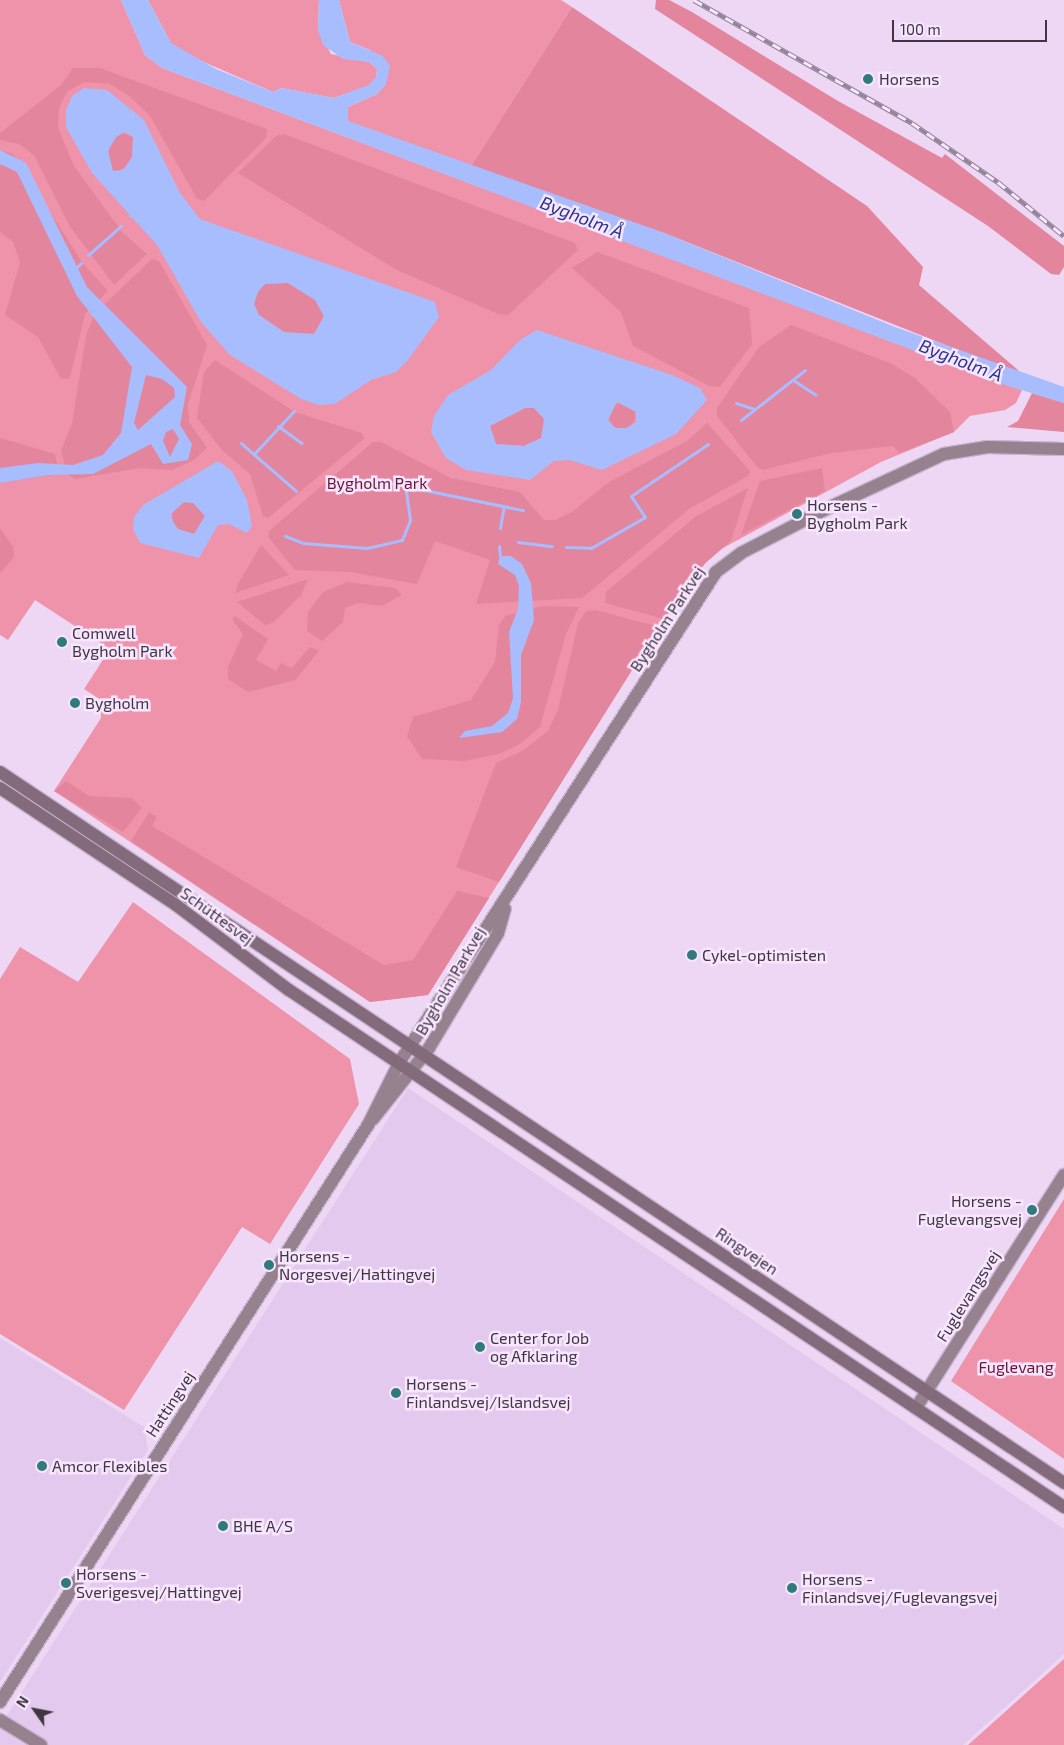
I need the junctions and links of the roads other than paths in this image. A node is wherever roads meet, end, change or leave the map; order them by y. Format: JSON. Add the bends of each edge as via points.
{"nodes":[{"id":1,"x":1064,"y":449,"type":"edge"},
{"id":2,"x":0,"y":772,"type":"edge"},
{"id":3,"x":0,"y":788,"type":"edge"},
{"id":4,"x":507,"y":902,"type":"junction"},
{"id":5,"x":411,"y":1046,"type":"junction"},
{"id":6,"x":425,"y":1054,"type":"junction"},
{"id":7,"x":399,"y":1063,"type":"junction"},
{"id":8,"x":413,"y":1072,"type":"junction"},
{"id":9,"x":368,"y":1125,"type":"junction"},
{"id":10,"x":1064,"y":1175,"type":"edge"},
{"id":11,"x":928,"y":1390,"type":"junction"},
{"id":12,"x":916,"y":1408,"type":"junction"},
{"id":13,"x":1064,"y":1483,"type":"edge"},
{"id":14,"x":1064,"y":1507,"type":"edge"},
{"id":15,"x":0,"y":1702,"type":"edge"},
{"id":16,"x":0,"y":1720,"type":"edge"},
{"id":17,"x":42,"y":1745,"type":"edge"}],
"edges":[{"from":1,"to":4,"type":"street","name":"Bygholm Parkvej","via":[[987,447],[944,454],[894,474],[725,564],[710,580]]},
{"from":2,"to":5,"type":"main road","name":"Schüttesvej"},
{"from":3,"to":7,"type":"main road","name":"Schüttesvej"},
{"from":4,"to":5,"type":"street","name":"Bygholm Parkvej"},
{"from":4,"to":6,"type":"street","name":"Bygholm Parkvej","via":[[498,932]]},
{"from":5,"to":6,"type":"main road","name":"Ringvejen"},
{"from":5,"to":7,"type":"street","name":"Bygholm Parkvej"},
{"from":6,"to":8,"type":"street","name":"Bygholm Parkvej"},
{"from":6,"to":11,"type":"main road","name":"Ringvejen"},
{"from":7,"to":8,"type":"main road","name":"Schüttesvej"},
{"from":7,"to":9,"type":"street","name":"Hattingvej"},
{"from":8,"to":9,"type":"street","name":"Hattingvej"},
{"from":8,"to":12,"type":"main road"},
{"from":9,"to":15,"type":"street","name":"Hattingvej"},
{"from":10,"to":11,"type":"street","name":"Fuglevangsvej"},
{"from":11,"to":12,"type":"street","name":"Fuglevangsvej"},
{"from":11,"to":13,"type":"main road","name":"Ringvejen"},
{"from":12,"to":14,"type":"main road"},
{"from":16,"to":17,"type":"street"}]}
